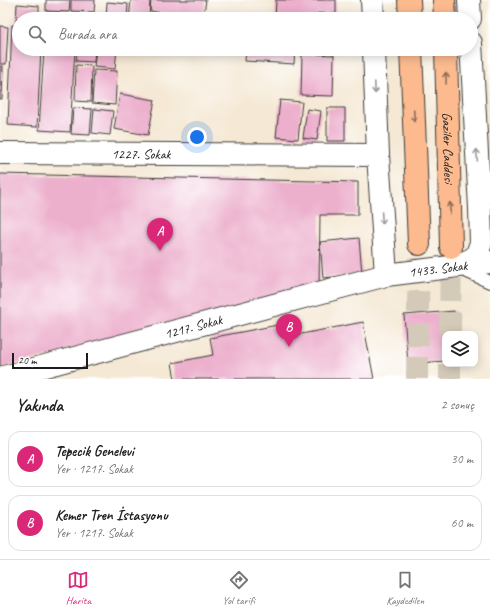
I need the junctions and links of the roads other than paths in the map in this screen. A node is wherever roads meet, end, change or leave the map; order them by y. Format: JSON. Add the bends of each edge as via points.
{"nodes":[{"id":1,"x":372,"y":0,"type":"edge"},
{"id":2,"x":409,"y":0,"type":"edge"},
{"id":3,"x":444,"y":0,"type":"edge"},
{"id":4,"x":468,"y":0,"type":"edge"},
{"id":5,"x":373,"y":12,"type":"edge"},
{"id":6,"x":410,"y":12,"type":"edge"},
{"id":7,"x":445,"y":12,"type":"edge"},
{"id":8,"x":469,"y":12,"type":"edge"},
{"id":9,"x":374,"y":56,"type":"edge"},
{"id":10,"x":411,"y":56,"type":"edge"},
{"id":11,"x":446,"y":56,"type":"edge"},
{"id":12,"x":472,"y":56,"type":"edge"},
{"id":13,"x":0,"y":153,"type":"edge"},
{"id":14,"x":378,"y":155,"type":"junction"},
{"id":15,"x":480,"y":208,"type":"junction"},
{"id":16,"x":490,"y":238,"type":"edge"},
{"id":17,"x":419,"y":244,"type":"tunnel mouth"},
{"id":18,"x":454,"y":257,"type":"junction"},
{"id":19,"x":490,"y":262,"type":"edge"},
{"id":20,"x":386,"y":274,"type":"junction"},
{"id":21,"x":490,"y":282,"type":"edge"},
{"id":22,"x":0,"y":378,"type":"edge"}],
"edges":[{"from":1,"to":5,"type":"street"},
{"from":2,"to":6,"type":"main road"},
{"from":3,"to":7,"type":"main road"},
{"from":4,"to":8,"type":"street"},
{"from":9,"to":14,"type":"street","one_way":true},
{"from":10,"to":17,"type":"main road","one_way":true},
{"from":18,"to":11,"type":"main road","name":"Gaziler Caddesi","one_way":true},
{"from":15,"to":12,"type":"street","one_way":true},
{"from":13,"to":14,"type":"street","name":"1227. Sokak"},
{"from":14,"to":20,"type":"street","one_way":true},
{"from":15,"to":16,"type":"street","via":[[485,231]]},
{"from":15,"to":18,"type":"street","via":[[481,243],[476,257]]},
{"from":18,"to":19,"type":"street","name":"1433. Sokak"},
{"from":18,"to":20,"type":"street","name":"1433. Sokak"},
{"from":18,"to":21,"type":"lane"},
{"from":20,"to":22,"type":"street","name":"1217. Sokak"}]}
